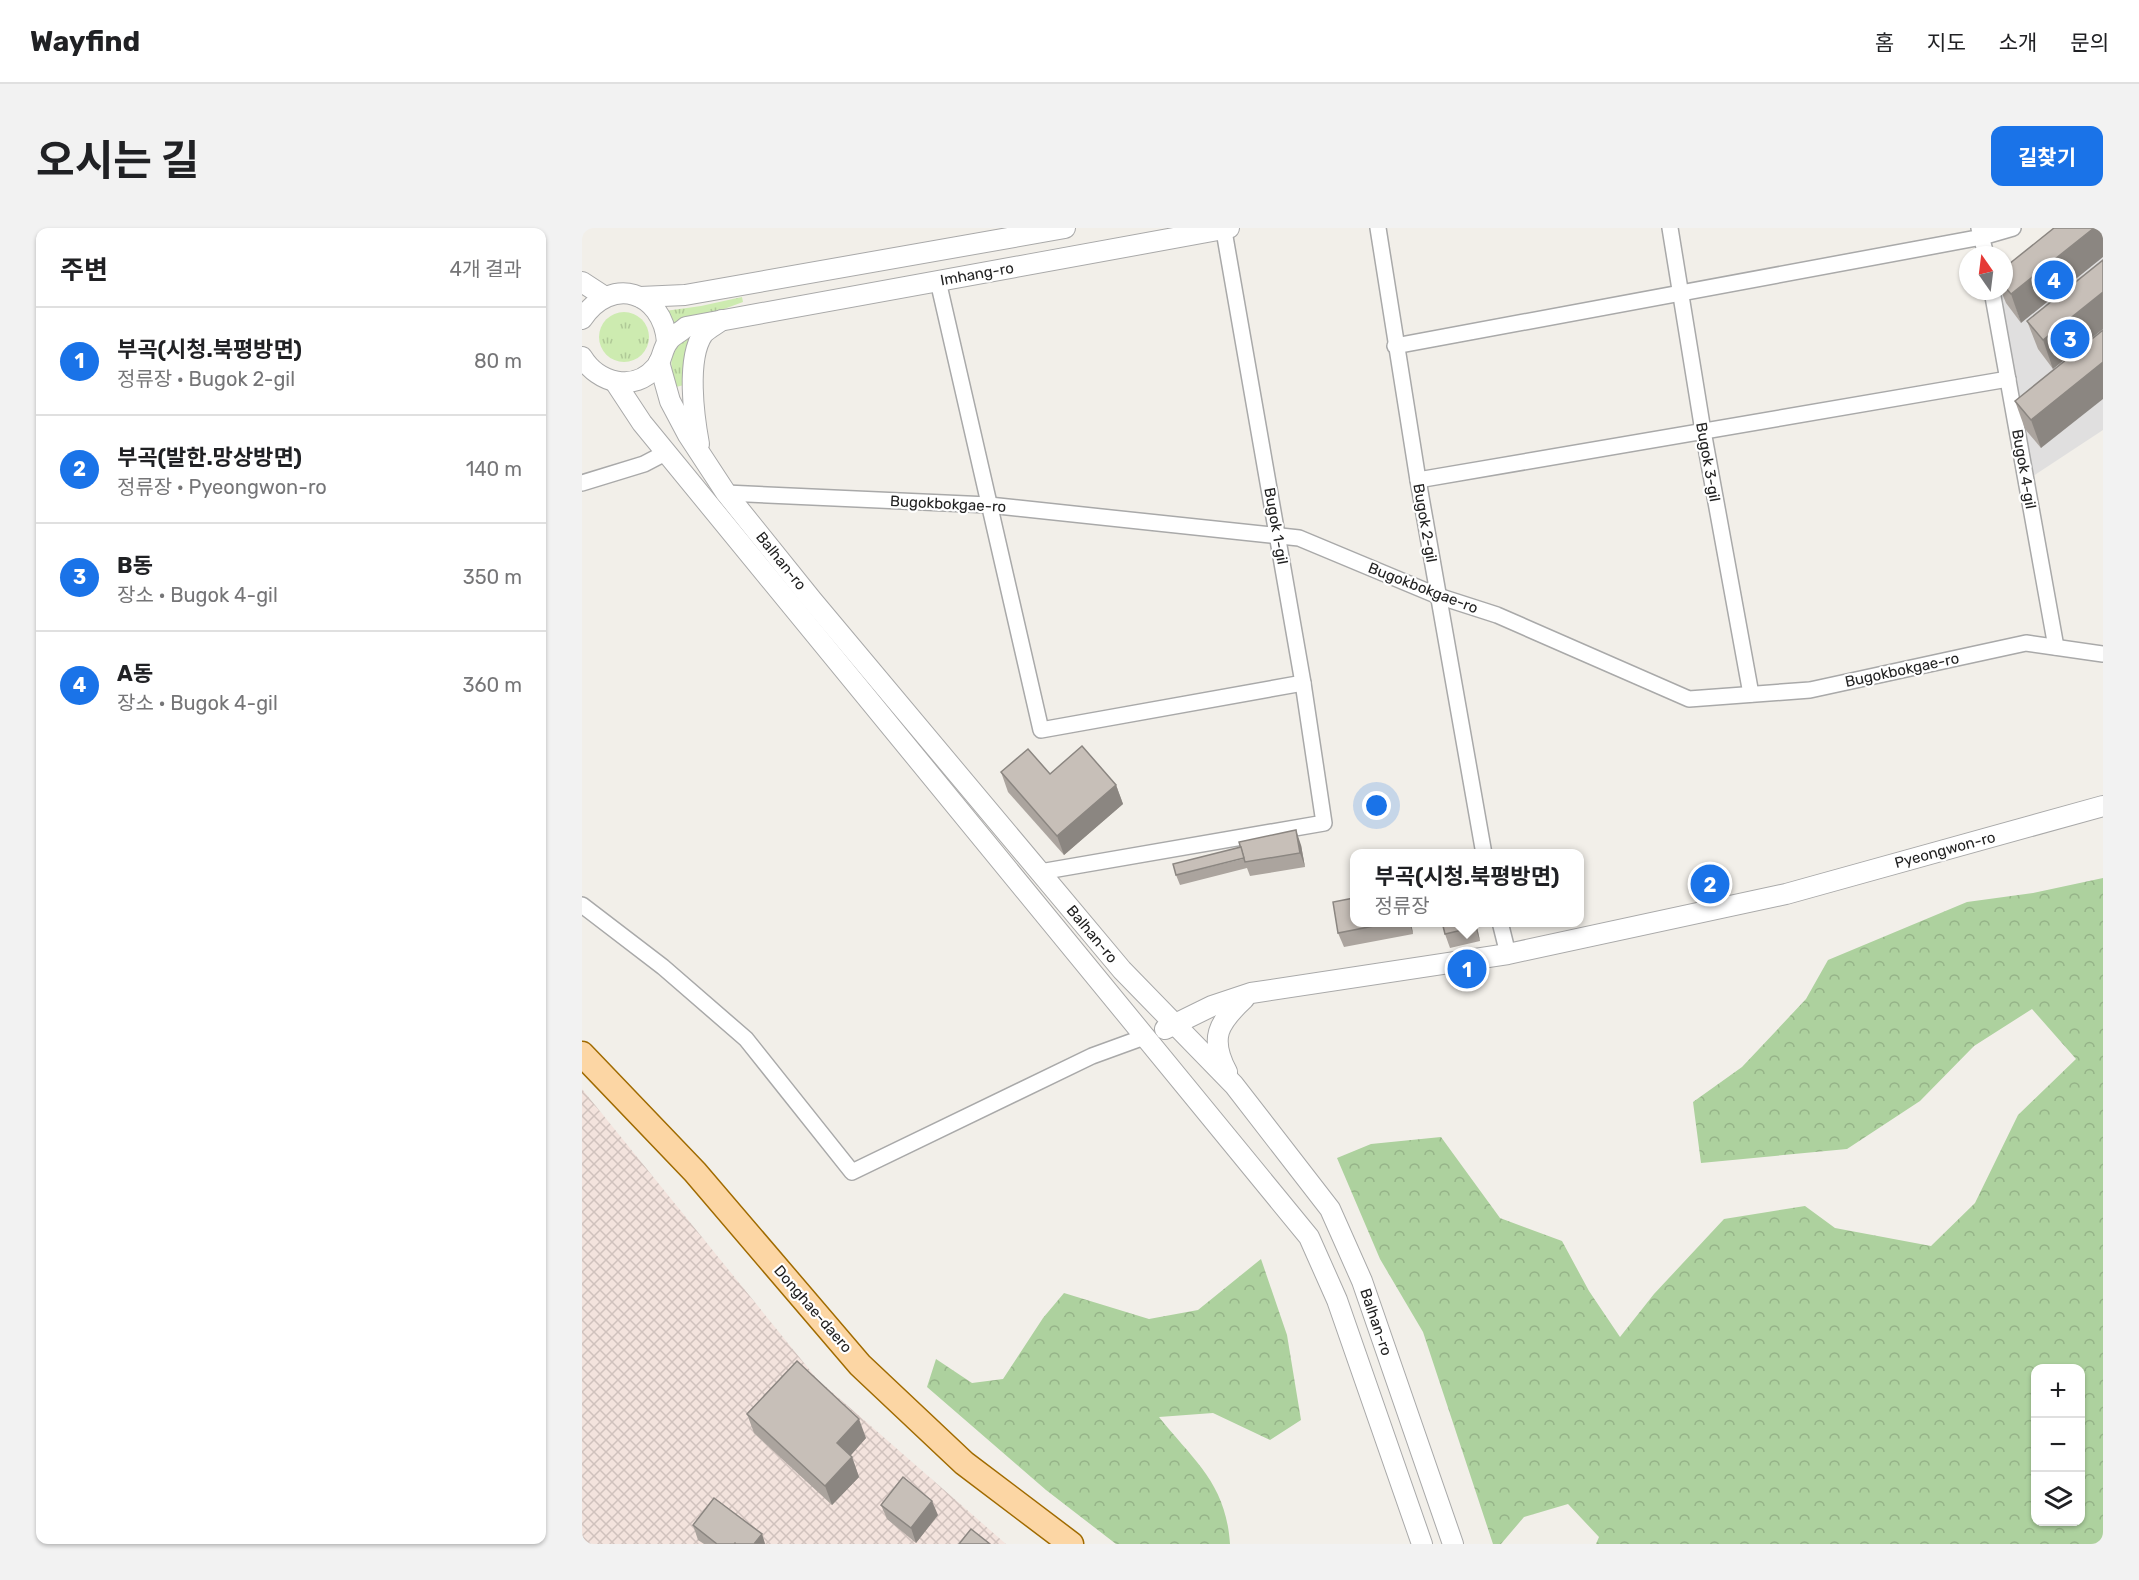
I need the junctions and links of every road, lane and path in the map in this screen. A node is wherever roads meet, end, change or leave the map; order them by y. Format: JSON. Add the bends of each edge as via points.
{"nodes":[{"id":1,"x":1065,"y":228,"type":"edge"},
{"id":2,"x":1378,"y":228,"type":"edge"},
{"id":3,"x":1670,"y":228,"type":"edge"},
{"id":4,"x":2013,"y":228,"type":"edge"},
{"id":5,"x":1226,"y":229,"type":"edge"},
{"id":6,"x":1980,"y":232,"type":"edge"},
{"id":7,"x":938,"y":281,"type":"junction"},
{"id":8,"x":582,"y":282,"type":"edge"},
{"id":9,"x":1680,"y":292,"type":"junction"},
{"id":10,"x":605,"y":297,"type":"junction"},
{"id":11,"x":640,"y":297,"type":"junction"},
{"id":12,"x":1994,"y":300,"type":"edge"},
{"id":13,"x":582,"y":318,"type":"edge"},
{"id":14,"x":724,"y":319,"type":"junction"},
{"id":15,"x":667,"y":342,"type":"junction"},
{"id":16,"x":1395,"y":346,"type":"junction"},
{"id":17,"x":582,"y":357,"type":"edge"},
{"id":18,"x":659,"y":363,"type":"junction"},
{"id":19,"x":2008,"y":379,"type":"junction"},
{"id":20,"x":615,"y":382,"type":"junction"},
{"id":21,"x":1702,"y":431,"type":"junction"},
{"id":22,"x":667,"y":452,"type":"junction"},
{"id":23,"x":701,"y":455,"type":"junction"},
{"id":24,"x":1418,"y":480,"type":"junction"},
{"id":25,"x":582,"y":483,"type":"edge"},
{"id":26,"x":726,"y":493,"type":"junction"},
{"id":27,"x":989,"y":505,"type":"junction"},
{"id":28,"x":1278,"y":535,"type":"junction"},
{"id":29,"x":1438,"y":596,"type":"junction"},
{"id":30,"x":2056,"y":647,"type":"junction"},
{"id":31,"x":2103,"y":654,"type":"edge"},
{"id":32,"x":1303,"y":683,"type":"junction"},
{"id":33,"x":1751,"y":694,"type":"junction"},
{"id":34,"x":2103,"y":806,"type":"edge"},
{"id":35,"x":1483,"y":849,"type":"edge"},
{"id":36,"x":1040,"y":872,"type":"junction"},
{"id":37,"x":582,"y":905,"type":"edge"},
{"id":38,"x":1501,"y":927,"type":"edge"},
{"id":39,"x":1508,"y":954,"type":"junction"},
{"id":40,"x":1251,"y":993,"type":"junction"},
{"id":41,"x":1176,"y":1025,"type":"junction"},
{"id":42,"x":1147,"y":1036,"type":"junction"},
{"id":43,"x":582,"y":1054,"type":"edge"},
{"id":44,"x":1234,"y":1084,"type":"junction"},
{"id":45,"x":1070,"y":1543,"type":"edge"},
{"id":46,"x":1422,"y":1544,"type":"edge"},
{"id":47,"x":1453,"y":1544,"type":"edge"}],
"edges":[{"from":1,"to":11,"type":"street","via":[[685,295]]},
{"from":2,"to":16,"type":"street","name":"Bugok 2-gil"},
{"from":3,"to":9,"type":"street","name":"Bugok 3-gil"},
{"from":4,"to":6,"type":"street"},
{"from":5,"to":7,"type":"street","name":"Imhang-ro"},
{"from":5,"to":28,"type":"street","name":"Bugok 1-gil"},
{"from":6,"to":9,"type":"street"},
{"from":7,"to":14,"type":"street","name":"Imhang-ro"},
{"from":7,"to":27,"type":"street"},
{"from":8,"to":10,"type":"street"},
{"from":9,"to":16,"type":"street"},
{"from":9,"to":21,"type":"street","name":"Bugok 3-gil"},
{"from":10,"to":11,"type":"street","via":[[626,293]]},
{"from":10,"to":13,"type":"street"},
{"from":11,"to":15,"type":"street","via":[[660,314]]},
{"from":12,"to":19,"type":"street","name":"Bugok 4-gil"},
{"from":14,"to":15,"type":"street","name":"Imhang-ro","via":[[686,327]]},
{"from":14,"to":23,"type":"street","via":[[703,334],[695,359],[692,405]]},
{"from":15,"to":18,"type":"street"},
{"from":16,"to":24,"type":"street","name":"Bugok 2-gil"},
{"from":17,"to":20,"type":"street","via":[[589,368]]},
{"from":18,"to":20,"type":"street","via":[[644,377]]},
{"from":18,"to":23,"type":"street","name":"Balhan-ro","via":[[670,401]]},
{"from":19,"to":21,"type":"street"},
{"from":19,"to":30,"type":"street","name":"Bugok 4-gil"},
{"from":20,"to":22,"type":"street","name":"Balhan-ro"},
{"from":21,"to":24,"type":"street"},
{"from":21,"to":33,"type":"street","name":"Bugok 3-gil"},
{"from":22,"to":25,"type":"street","via":[[644,464]]},
{"from":22,"to":42,"type":"street","name":"Balhan-ro"},
{"from":23,"to":26,"type":"street","name":"Balhan-ro"},
{"from":24,"to":29,"type":"street","name":"Bugok 2-gil"},
{"from":26,"to":27,"type":"street","name":"Bugokbokgae-ro"},
{"from":26,"to":36,"type":"street","name":"Balhan-ro"},
{"from":27,"to":28,"type":"street","name":"Bugokbokgae-ro"},
{"from":27,"to":32,"type":"street","via":[[1041,730]]},
{"from":28,"to":29,"type":"street","name":"Bugokbokgae-ro","via":[[1299,538]]},
{"from":28,"to":32,"type":"street","name":"Bugok 1-gil"},
{"from":29,"to":33,"type":"street","name":"Bugokbokgae-ro","via":[[1497,615],[1689,699]]},
{"from":29,"to":35,"type":"street","name":"Bugok 2-gil"},
{"from":30,"to":31,"type":"street","name":"Bugokbokgae-ro"},
{"from":30,"to":33,"type":"street","name":"Bugokbokgae-ro","via":[[2026,643],[1810,690]]},
{"from":32,"to":36,"type":"street","name":"Bugok 1-gil","via":[[1324,823]]},
{"from":34,"to":39,"type":"street","name":"Pyeongwon-ro","via":[[1786,894]]},
{"from":36,"to":41,"type":"street","name":"Balhan-ro","via":[[1122,970]]},
{"from":37,"to":42,"type":"street","via":[[663,967],[746,1039],[852,1172],[1092,1056]]},
{"from":38,"to":39,"type":"street"},
{"from":39,"to":40,"type":"street","name":"Pyeongwon-ro"},
{"from":40,"to":41,"type":"street","name":"Pyeongwon-ro","via":[[1212,1006]]},
{"from":40,"to":44,"type":"street","via":[[1225,1016],[1218,1032],[1218,1055]]},
{"from":41,"to":42,"type":"street","name":"Pyeongwon-ro"},
{"from":41,"to":44,"type":"street","name":"Balhan-ro"},
{"from":42,"to":46,"type":"street","name":"Balhan-ro","via":[[1309,1237],[1337,1300]]},
{"from":43,"to":45,"type":"main road","name":"Donghae-daero","via":[[695,1172],[860,1365],[964,1463]]},
{"from":44,"to":47,"type":"street","name":"Balhan-ro","via":[[1330,1209],[1362,1281]]}]}
